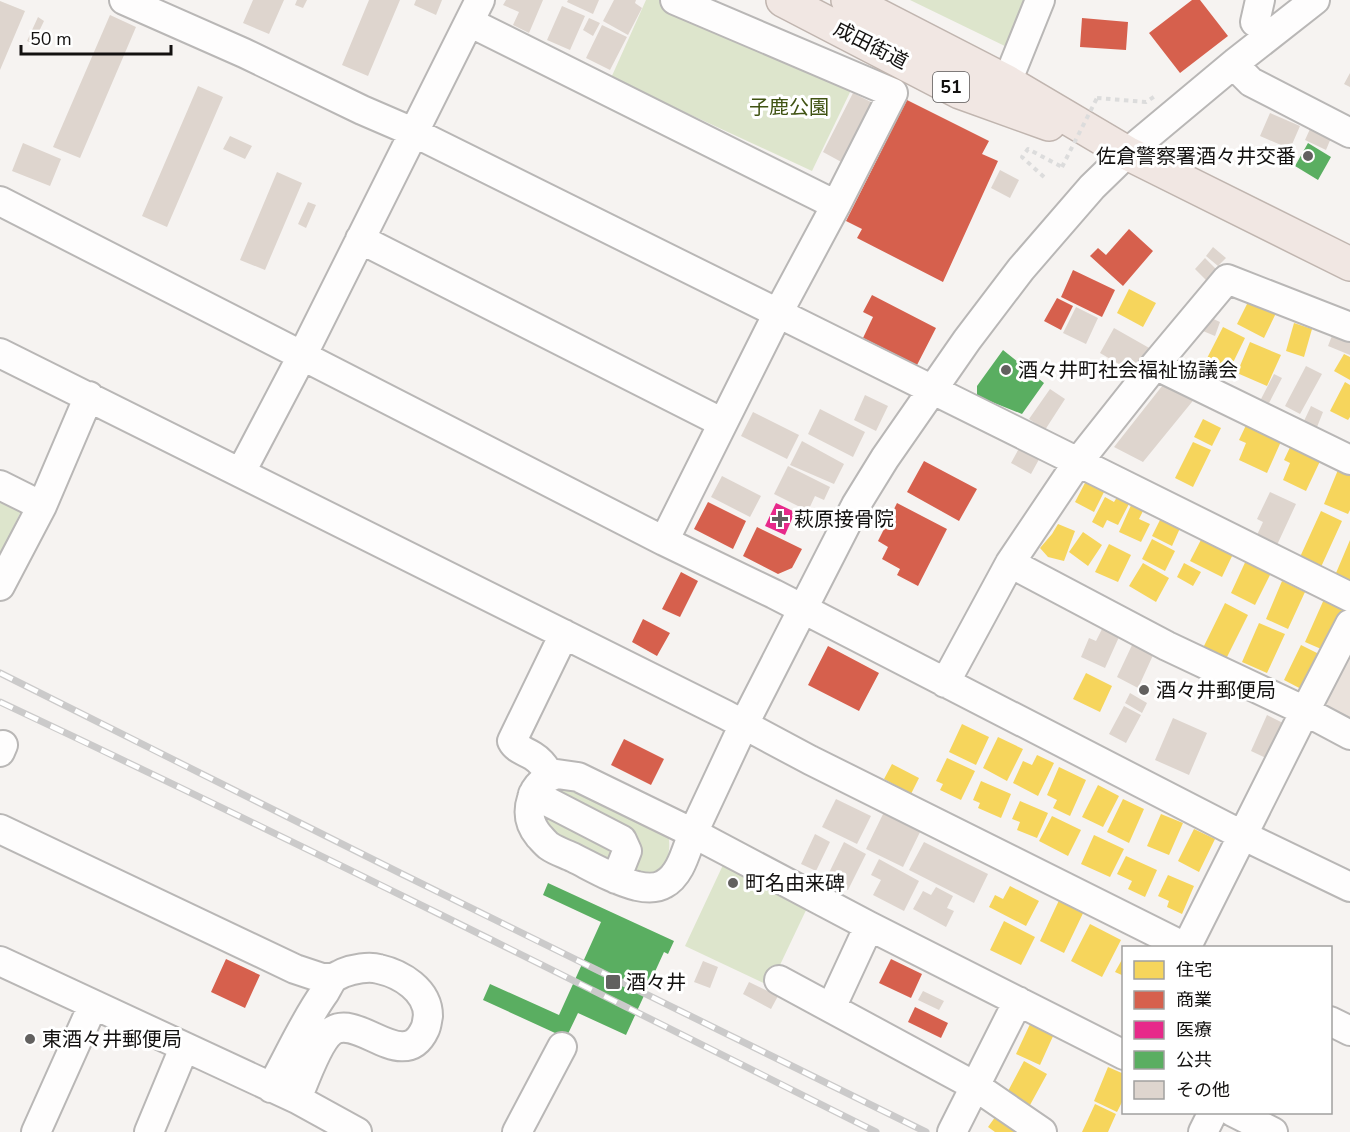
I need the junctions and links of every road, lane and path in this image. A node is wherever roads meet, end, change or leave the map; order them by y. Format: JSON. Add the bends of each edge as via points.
{"nodes":[{"id":1,"x":124,"y":0,"type":"edge"},
{"id":2,"x":675,"y":0,"type":"edge"},
{"id":3,"x":783,"y":0,"type":"edge"},
{"id":4,"x":848,"y":0,"type":"edge"},
{"id":5,"x":1040,"y":0,"type":"edge"},
{"id":6,"x":1315,"y":0,"type":"edge"},
{"id":7,"x":475,"y":11,"type":"edge"},
{"id":8,"x":1236,"y":62,"type":"junction"},
{"id":9,"x":1007,"y":82,"type":"junction"},
{"id":10,"x":1161,"y":93,"type":"dead end"},
{"id":11,"x":413,"y":132,"type":"junction"},
{"id":12,"x":1350,"y":133,"type":"edge"},
{"id":13,"x":1127,"y":153,"type":"junction"},
{"id":14,"x":1044,"y":177,"type":"dead end"},
{"id":15,"x":1,"y":205,"type":"edge"},
{"id":16,"x":836,"y":205,"type":"junction"},
{"id":17,"x":360,"y":239,"type":"junction"},
{"id":18,"x":1350,"y":264,"type":"edge"},
{"id":19,"x":778,"y":313,"type":"junction"},
{"id":20,"x":1350,"y":327,"type":"edge"},
{"id":21,"x":0,"y":352,"type":"edge"},
{"id":22,"x":302,"y":356,"type":"junction"},
{"id":23,"x":1155,"y":365,"type":"junction"},
{"id":24,"x":932,"y":390,"type":"junction"},
{"id":25,"x":89,"y":396,"type":"junction"},
{"id":26,"x":723,"y":423,"type":"junction"},
{"id":27,"x":1350,"y":460,"type":"edge"},
{"id":28,"x":1078,"y":462,"type":"junction"},
{"id":29,"x":241,"y":472,"type":"junction"},
{"id":30,"x":0,"y":485,"type":"edge"},
{"id":31,"x":42,"y":506,"type":"junction"},
{"id":32,"x":664,"y":541,"type":"junction"},
{"id":33,"x":1010,"y":563,"type":"junction"},
{"id":34,"x":0,"y":586,"type":"edge"},
{"id":35,"x":1350,"y":597,"type":"edge"},
{"id":36,"x":803,"y":609,"type":"junction"},
{"id":37,"x":1350,"y":624,"type":"edge"},
{"id":38,"x":564,"y":634,"type":"junction"},
{"id":39,"x":945,"y":683,"type":"junction"},
{"id":40,"x":1305,"y":711,"type":"junction"},
{"id":41,"x":744,"y":724,"type":"junction"},
{"id":42,"x":1350,"y":735,"type":"edge"},
{"id":43,"x":541,"y":785,"type":"junction"},
{"id":44,"x":0,"y":829,"type":"edge"},
{"id":45,"x":693,"y":833,"type":"junction"},
{"id":46,"x":1242,"y":835,"type":"junction"},
{"id":47,"x":616,"y":879,"type":"junction"},
{"id":48,"x":1350,"y":887,"type":"edge"},
{"id":49,"x":869,"y":926,"type":"junction"},
{"id":50,"x":1182,"y":946,"type":"edge"},
{"id":51,"x":1187,"y":946,"type":"edge"},
{"id":52,"x":4,"y":972,"type":"edge"},
{"id":53,"x":334,"y":978,"type":"junction"},
{"id":54,"x":779,"y":980,"type":"dead end"},
{"id":55,"x":1018,"y":1001,"type":"junction"},
{"id":56,"x":93,"y":1005,"type":"junction"},
{"id":57,"x":831,"y":1008,"type":"junction"},
{"id":58,"x":1332,"y":1022,"type":"edge"},
{"id":59,"x":1350,"y":1031,"type":"edge"},
{"id":60,"x":562,"y":1047,"type":"dead end"},
{"id":61,"x":184,"y":1048,"type":"junction"},
{"id":62,"x":1122,"y":1054,"type":"edge"},
{"id":63,"x":975,"y":1086,"type":"junction"},
{"id":64,"x":271,"y":1088,"type":"junction"},
{"id":65,"x":297,"y":1099,"type":"junction"},
{"id":66,"x":1212,"y":1114,"type":"edge"},
{"id":67,"x":1235,"y":1114,"type":"edge"},
{"id":68,"x":36,"y":1132,"type":"edge"},
{"id":69,"x":149,"y":1132,"type":"edge"},
{"id":70,"x":357,"y":1132,"type":"edge"},
{"id":71,"x":517,"y":1132,"type":"edge"},
{"id":72,"x":952,"y":1132,"type":"edge"},
{"id":73,"x":1042,"y":1132,"type":"edge"},
{"id":74,"x":1203,"y":1132,"type":"edge"},
{"id":75,"x":1273,"y":1132,"type":"edge"}],
"edges":[{"from":1,"to":11,"type":"street"},
{"from":2,"to":16,"type":"street","via":[[893,93]]},
{"from":3,"to":13,"type":"highway","name":"成田街道","number":"51","via":[[960,92]]},
{"from":4,"to":9,"type":"highway","name":"成田街道","number":"51"},
{"from":5,"to":9,"type":"street"},
{"from":6,"to":8,"type":"street"},
{"from":7,"to":11,"type":"street"},
{"from":7,"to":16,"type":"street"},
{"from":8,"to":12,"type":"street","via":[[1251,82]]},
{"from":8,"to":13,"type":"street"},
{"from":9,"to":13,"type":"highway","name":"成田街道","number":"51"},
{"from":10,"to":14,"type":"path","bridge":true,"via":[[1146,102],[1097,98],[1062,167],[1028,149],[1022,157]]},
{"from":11,"to":17,"type":"street"},
{"from":11,"to":19,"type":"street"},
{"from":13,"to":18,"type":"highway","name":"成田街道","number":"51"},
{"from":13,"to":24,"type":"street","via":[[1021,268]]},
{"from":15,"to":22,"type":"street"},
{"from":16,"to":19,"type":"street"},
{"from":17,"to":22,"type":"street"},
{"from":17,"to":26,"type":"street"},
{"from":19,"to":24,"type":"street"},
{"from":19,"to":26,"type":"street"},
{"from":20,"to":23,"type":"street","via":[[1227,279]]},
{"from":21,"to":25,"type":"street"},
{"from":22,"to":29,"type":"street"},
{"from":22,"to":32,"type":"street"},
{"from":23,"to":27,"type":"street"},
{"from":23,"to":28,"type":"street"},
{"from":24,"to":28,"type":"street"},
{"from":24,"to":36,"type":"street","via":[[856,505]]},
{"from":25,"to":29,"type":"street"},
{"from":25,"to":31,"type":"street"},
{"from":26,"to":32,"type":"street"},
{"from":28,"to":33,"type":"street"},
{"from":28,"to":35,"type":"street"},
{"from":29,"to":38,"type":"street"},
{"from":30,"to":31,"type":"street"},
{"from":31,"to":34,"type":"street"},
{"from":32,"to":36,"type":"street"},
{"from":33,"to":39,"type":"street"},
{"from":33,"to":40,"type":"street","via":[[1167,646]]},
{"from":36,"to":39,"type":"street"},
{"from":36,"to":41,"type":"street"},
{"from":37,"to":40,"type":"street"},
{"from":38,"to":41,"type":"street"},
{"from":38,"to":43,"type":"street","via":[[512,741],[545,767]]},
{"from":39,"to":46,"type":"street"},
{"from":40,"to":42,"type":"street"},
{"from":40,"to":46,"type":"street"},
{"from":41,"to":45,"type":"street"},
{"from":41,"to":50,"type":"street"},
{"from":43,"to":45,"type":"street","via":[[557,774],[578,777]]},
{"from":43,"to":47,"type":"street","via":[[622,840],[627,851]]},
{"from":43,"to":47,"type":"street","via":[[529,808],[529,817],[539,836],[549,846]]},
{"from":44,"to":53,"type":"street","via":[[295,969]]},
{"from":45,"to":47,"type":"street","via":[[677,872],[664,884],[649,888]]},
{"from":45,"to":49,"type":"street"},
{"from":46,"to":48,"type":"street"},
{"from":46,"to":51,"type":"street"},
{"from":49,"to":55,"type":"street"},
{"from":49,"to":57,"type":"street"},
{"from":52,"to":56,"type":"street"},
{"from":53,"to":64,"type":"street","via":[[315,1005]]},
{"from":53,"to":65,"type":"street","via":[[352,970],[377,968],[401,976],[425,1000],[426,1028],[417,1042],[406,1047],[346,1028],[335,1029],[314,1059]]},
{"from":54,"to":57,"type":"street"},
{"from":55,"to":62,"type":"street"},
{"from":55,"to":63,"type":"street"},
{"from":56,"to":61,"type":"street"},
{"from":56,"to":68,"type":"street"},
{"from":57,"to":63,"type":"street"},
{"from":58,"to":59,"type":"street"},
{"from":60,"to":71,"type":"street"},
{"from":61,"to":64,"type":"street"},
{"from":61,"to":69,"type":"street"},
{"from":63,"to":72,"type":"street"},
{"from":63,"to":73,"type":"street"},
{"from":64,"to":65,"type":"street"},
{"from":65,"to":70,"type":"street"},
{"from":66,"to":74,"type":"street"},
{"from":67,"to":75,"type":"street"}]}
